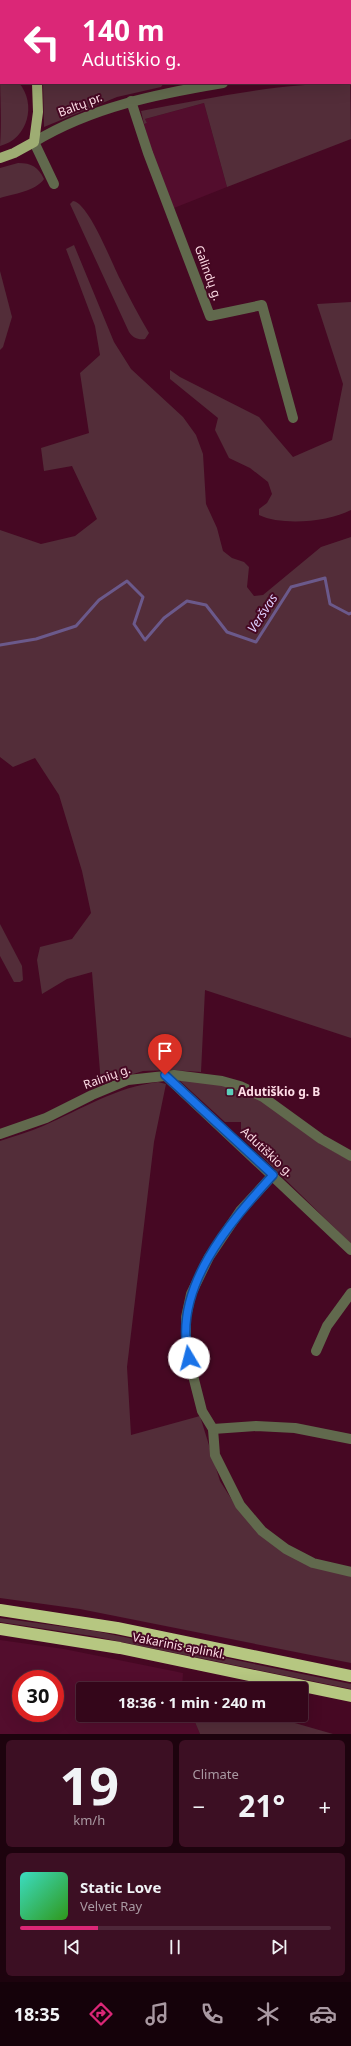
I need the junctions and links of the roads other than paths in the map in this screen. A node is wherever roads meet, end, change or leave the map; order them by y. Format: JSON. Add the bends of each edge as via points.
{"nodes":[{"id":1,"x":210,"y":84,"type":"edge"},
{"id":2,"x":35,"y":85,"type":"edge"},
{"id":3,"x":172,"y":87,"type":"edge"},
{"id":4,"x":131,"y":101,"type":"junction"},
{"id":5,"x":34,"y":142,"type":"junction"},
{"id":6,"x":0,"y":158,"type":"edge"},
{"id":7,"x":54,"y":184,"type":"dead end"},
{"id":8,"x":293,"y":418,"type":"dead end"},
{"id":9,"x":165,"y":1075,"type":"junction"},
{"id":10,"x":0,"y":1134,"type":"edge"},
{"id":11,"x":351,"y":1156,"type":"edge"},
{"id":12,"x":273,"y":1175,"type":"junction"},
{"id":13,"x":351,"y":1250,"type":"edge"},
{"id":14,"x":351,"y":1293,"type":"edge"},
{"id":15,"x":316,"y":1351,"type":"dead end"},
{"id":16,"x":213,"y":1429,"type":"junction"},
{"id":17,"x":351,"y":1439,"type":"edge"},
{"id":18,"x":351,"y":1572,"type":"edge"},
{"id":19,"x":0,"y":1610,"type":"edge"},
{"id":20,"x":0,"y":1629,"type":"edge"},
{"id":21,"x":351,"y":1676,"type":"edge"},
{"id":22,"x":351,"y":1696,"type":"edge"}],
"edges":[{"from":1,"to":3,"type":"street","name":"Baltų pr."},
{"from":2,"to":5,"type":"main road","via":[[38,112]]},
{"from":3,"to":4,"type":"street","name":"Baltų pr."},
{"from":4,"to":5,"type":"street","name":"Baltų pr.","via":[[97,111],[59,127]]},
{"from":4,"to":8,"type":"street","name":"Galindų g.","via":[[210,316],[262,305]]},
{"from":5,"to":6,"type":"main road","name":"Baltų pr."},
{"from":5,"to":7,"type":"street"},
{"from":9,"to":10,"type":"street","name":"Rainių g.","via":[[128,1080],[46,1118]]},
{"from":9,"to":11,"type":"street","name":"Rainių g.","via":[[215,1080],[240,1086],[263,1097],[321,1139]]},
{"from":9,"to":12,"type":"street","name":"Adutiškio g."},
{"from":12,"to":13,"type":"street","name":"Adutiškio g."},
{"from":12,"to":16,"type":"street","via":[[240,1211],[209,1257],[191,1294],[186,1317],[186,1348],[202,1411]]},
{"from":14,"to":15,"type":"street","via":[[327,1326]]},
{"from":16,"to":17,"type":"street","via":[[256,1426],[295,1428]]},
{"from":16,"to":18,"type":"street","via":[[215,1455],[240,1505],[262,1531],[286,1549],[313,1563]]},
{"from":19,"to":21,"type":"highway","name":"Vakarinis aplinkl.","via":[[117,1628]]},
{"from":20,"to":22,"type":"highway","name":"Vakarinis aplinkl.","via":[[120,1648]]}]}
